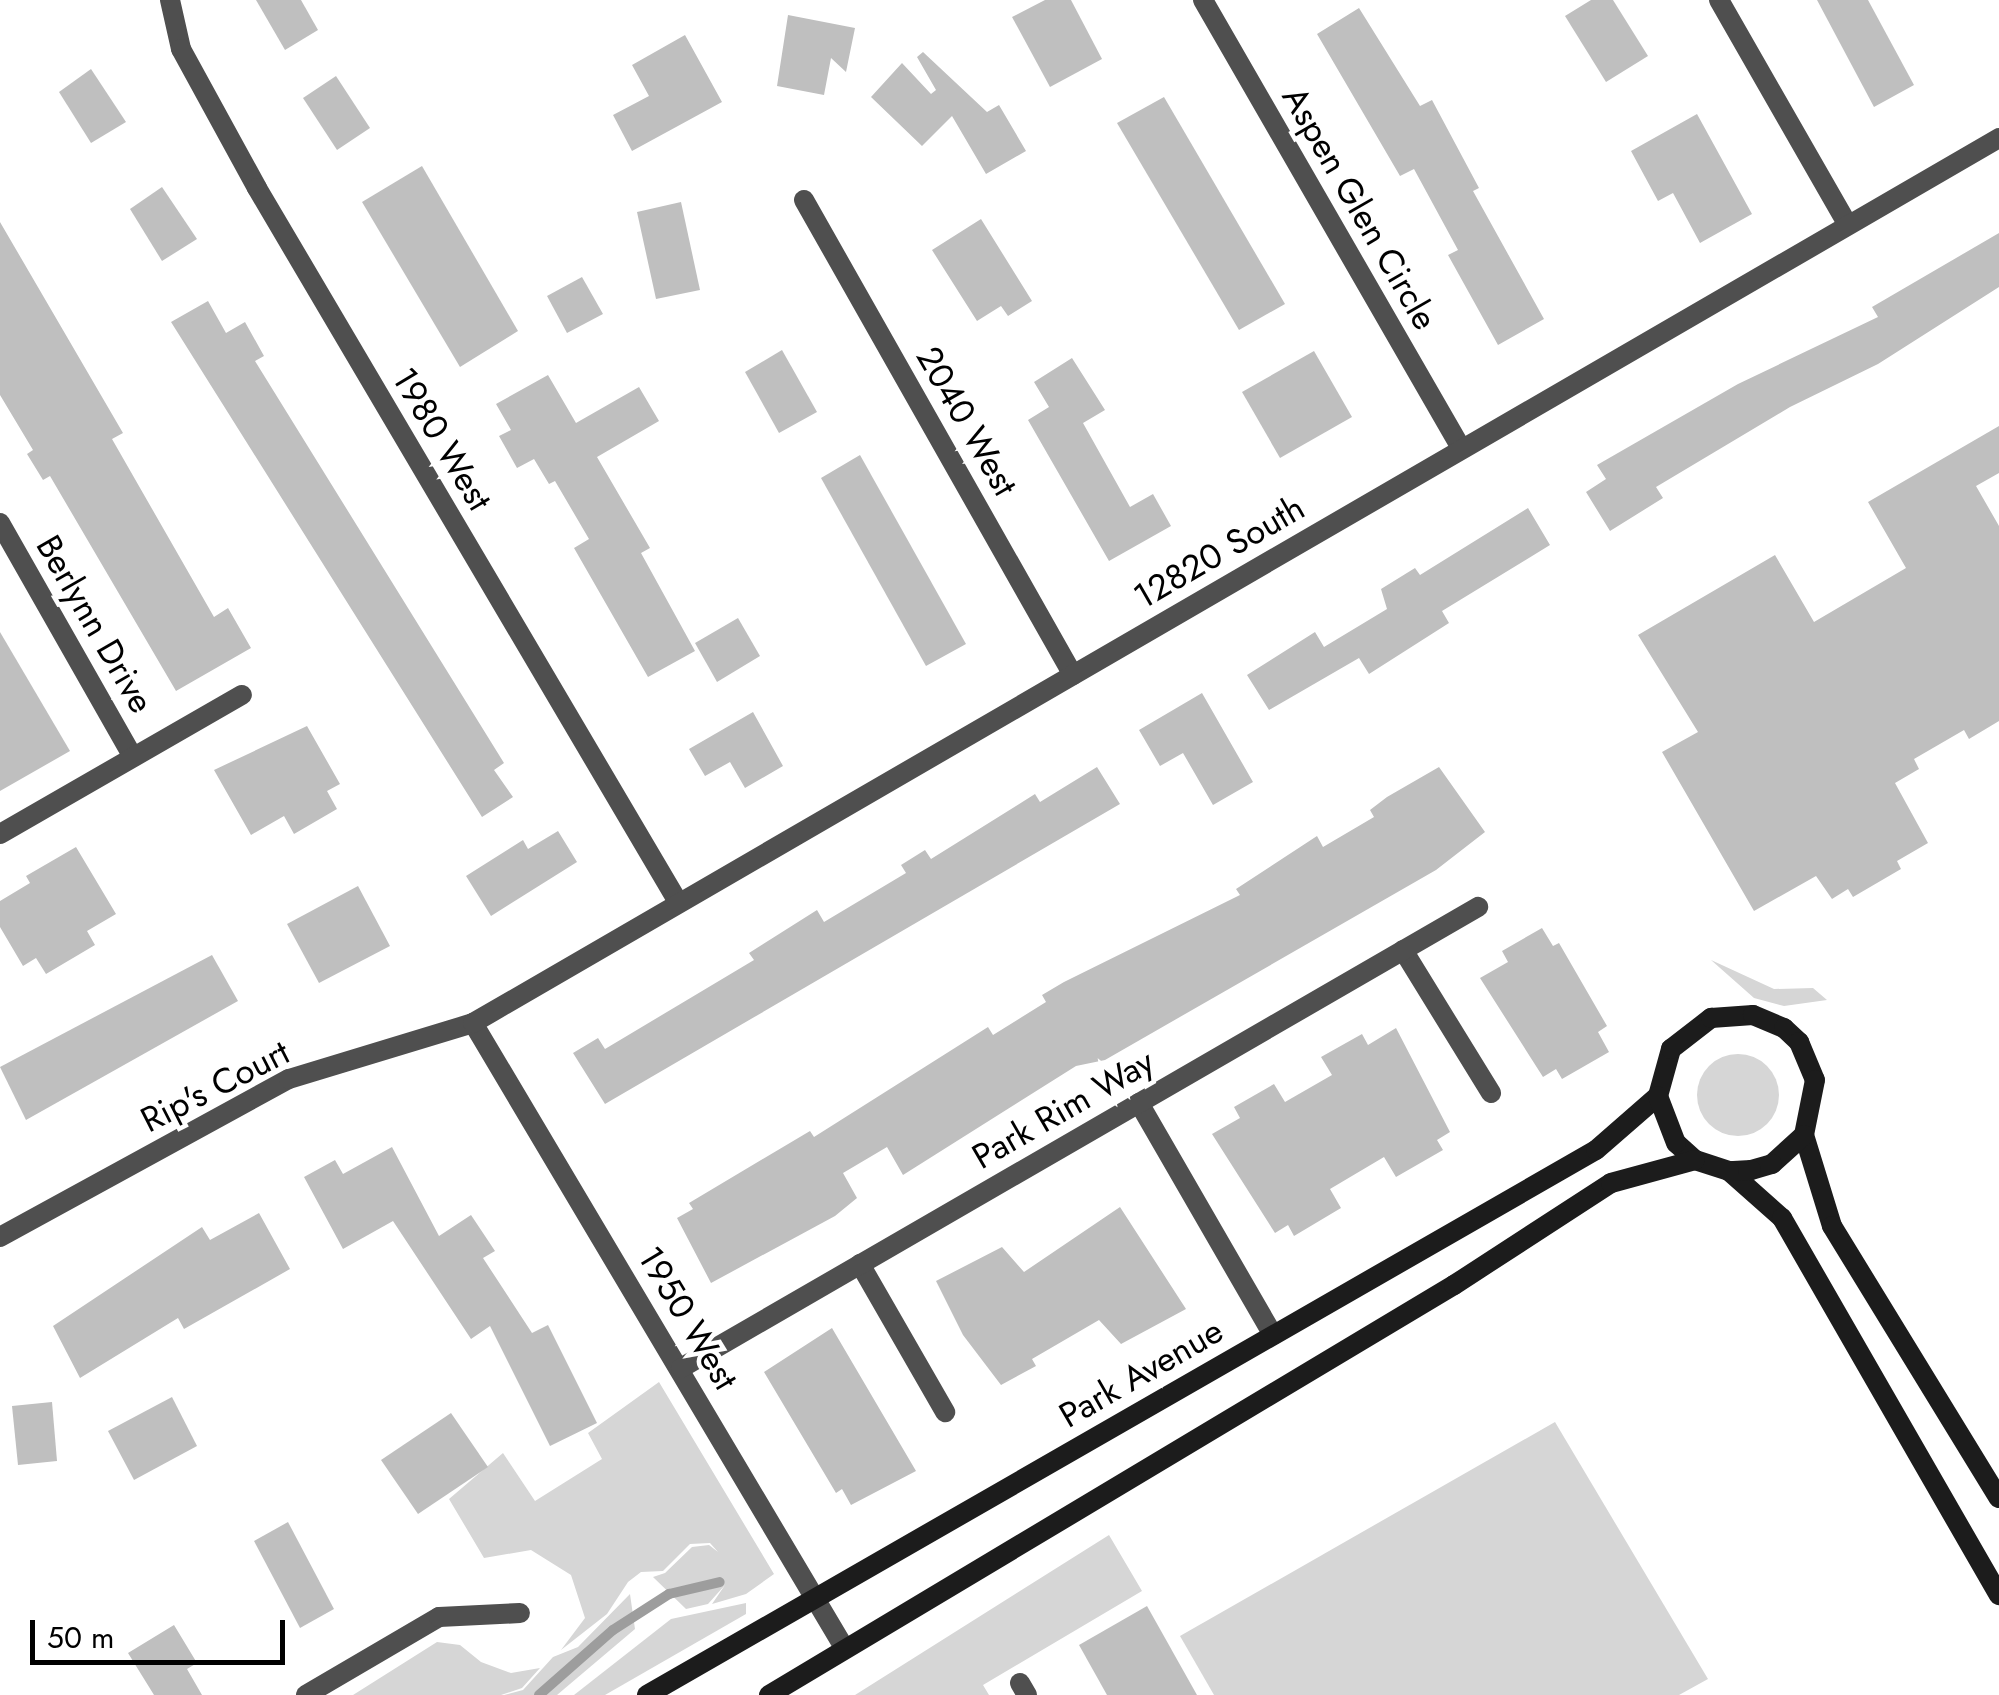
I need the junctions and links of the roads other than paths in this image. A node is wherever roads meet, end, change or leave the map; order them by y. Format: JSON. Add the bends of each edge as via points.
{"nodes":[{"id":1,"x":170,"y":0,"type":"edge"},
{"id":2,"x":1204,"y":0,"type":"edge"},
{"id":3,"x":1719,"y":0,"type":"edge"},
{"id":4,"x":1999,"y":138,"type":"edge"},
{"id":5,"x":804,"y":200,"type":"dead end"},
{"id":6,"x":1848,"y":226,"type":"junction"},
{"id":7,"x":1461,"y":448,"type":"junction"},
{"id":8,"x":0,"y":523,"type":"edge"},
{"id":9,"x":1074,"y":675,"type":"junction"},
{"id":10,"x":242,"y":695,"type":"dead end"},
{"id":11,"x":133,"y":758,"type":"junction"},
{"id":12,"x":0,"y":834,"type":"edge"},
{"id":13,"x":678,"y":902,"type":"junction"},
{"id":14,"x":1478,"y":907,"type":"dead end"},
{"id":15,"x":1403,"y":950,"type":"junction"},
{"id":16,"x":472,"y":1023,"type":"junction"},
{"id":17,"x":1491,"y":1093,"type":"dead end"},
{"id":18,"x":1658,"y":1096,"type":"junction"},
{"id":19,"x":1139,"y":1103,"type":"junction"},
{"id":20,"x":1804,"y":1134,"type":"junction"},
{"id":21,"x":1695,"y":1160,"type":"junction"},
{"id":22,"x":1729,"y":1171,"type":"junction"},
{"id":23,"x":0,"y":1237,"type":"edge"},
{"id":24,"x":860,"y":1264,"type":"junction"},
{"id":25,"x":1272,"y":1335,"type":"junction"},
{"id":26,"x":680,"y":1368,"type":"junction"},
{"id":27,"x":945,"y":1412,"type":"dead end"},
{"id":28,"x":1999,"y":1498,"type":"edge"},
{"id":29,"x":1999,"y":1595,"type":"edge"},
{"id":30,"x":816,"y":1597,"type":"junction"},
{"id":31,"x":520,"y":1613,"type":"dead end"},
{"id":32,"x":846,"y":1649,"type":"junction"},
{"id":33,"x":306,"y":1695,"type":"edge"},
{"id":34,"x":647,"y":1695,"type":"edge"},
{"id":35,"x":769,"y":1695,"type":"edge"}],
"edges":[{"from":1,"to":13,"type":"street","name":"1980 West","via":[[181,49],[256,188]]},
{"from":2,"to":7,"type":"street","name":"Aspen Glen Circle"},
{"from":3,"to":6,"type":"street"},
{"from":4,"to":6,"type":"street","name":"12820 South"},
{"from":5,"to":9,"type":"street","name":"2040 West"},
{"from":6,"to":7,"type":"street","name":"12820 South"},
{"from":7,"to":9,"type":"street","name":"12820 South"},
{"from":8,"to":11,"type":"street","name":"Berlynn Drive"},
{"from":9,"to":13,"type":"street","name":"12820 South"},
{"from":10,"to":11,"type":"street","name":"Berlynn Drive"},
{"from":11,"to":12,"type":"street","name":"Berlynn Drive"},
{"from":13,"to":16,"type":"street","name":"12820 South"},
{"from":14,"to":15,"type":"street","name":"Park Rim Way"},
{"from":15,"to":17,"type":"street"},
{"from":15,"to":19,"type":"street","name":"Park Rim Way"},
{"from":16,"to":23,"type":"street","name":"Rip's Court","via":[[289,1079]]},
{"from":16,"to":26,"type":"street","name":"1950 West"},
{"from":18,"to":20,"type":"street","name":"Park Avenue","via":[[1664,1064],[1689,1030],[1712,1018],[1753,1015],[1784,1028],[1810,1060],[1816,1100]]},
{"from":18,"to":21,"type":"street","via":[[1676,1143]]},
{"from":18,"to":25,"type":"street","name":"Park Avenue","via":[[1596,1150]]},
{"from":19,"to":24,"type":"street","name":"Park Rim Way"},
{"from":19,"to":25,"type":"street"},
{"from":20,"to":22,"type":"street","via":[[1772,1164]]},
{"from":20,"to":28,"type":"street","name":"Park Avenue","via":[[1832,1226]]},
{"from":21,"to":22,"type":"street"},
{"from":21,"to":32,"type":"street","via":[[1611,1183],[1454,1285]]},
{"from":22,"to":29,"type":"street","via":[[1782,1218]]},
{"from":24,"to":26,"type":"street","name":"Park Rim Way"},
{"from":24,"to":27,"type":"street"},
{"from":25,"to":30,"type":"street","name":"Park Avenue"},
{"from":26,"to":30,"type":"street","name":"1950 West"},
{"from":30,"to":32,"type":"street","name":"1950 West"},
{"from":30,"to":34,"type":"street","name":"Park Avenue"},
{"from":31,"to":33,"type":"street","via":[[439,1616]]},
{"from":32,"to":35,"type":"street"}]}
